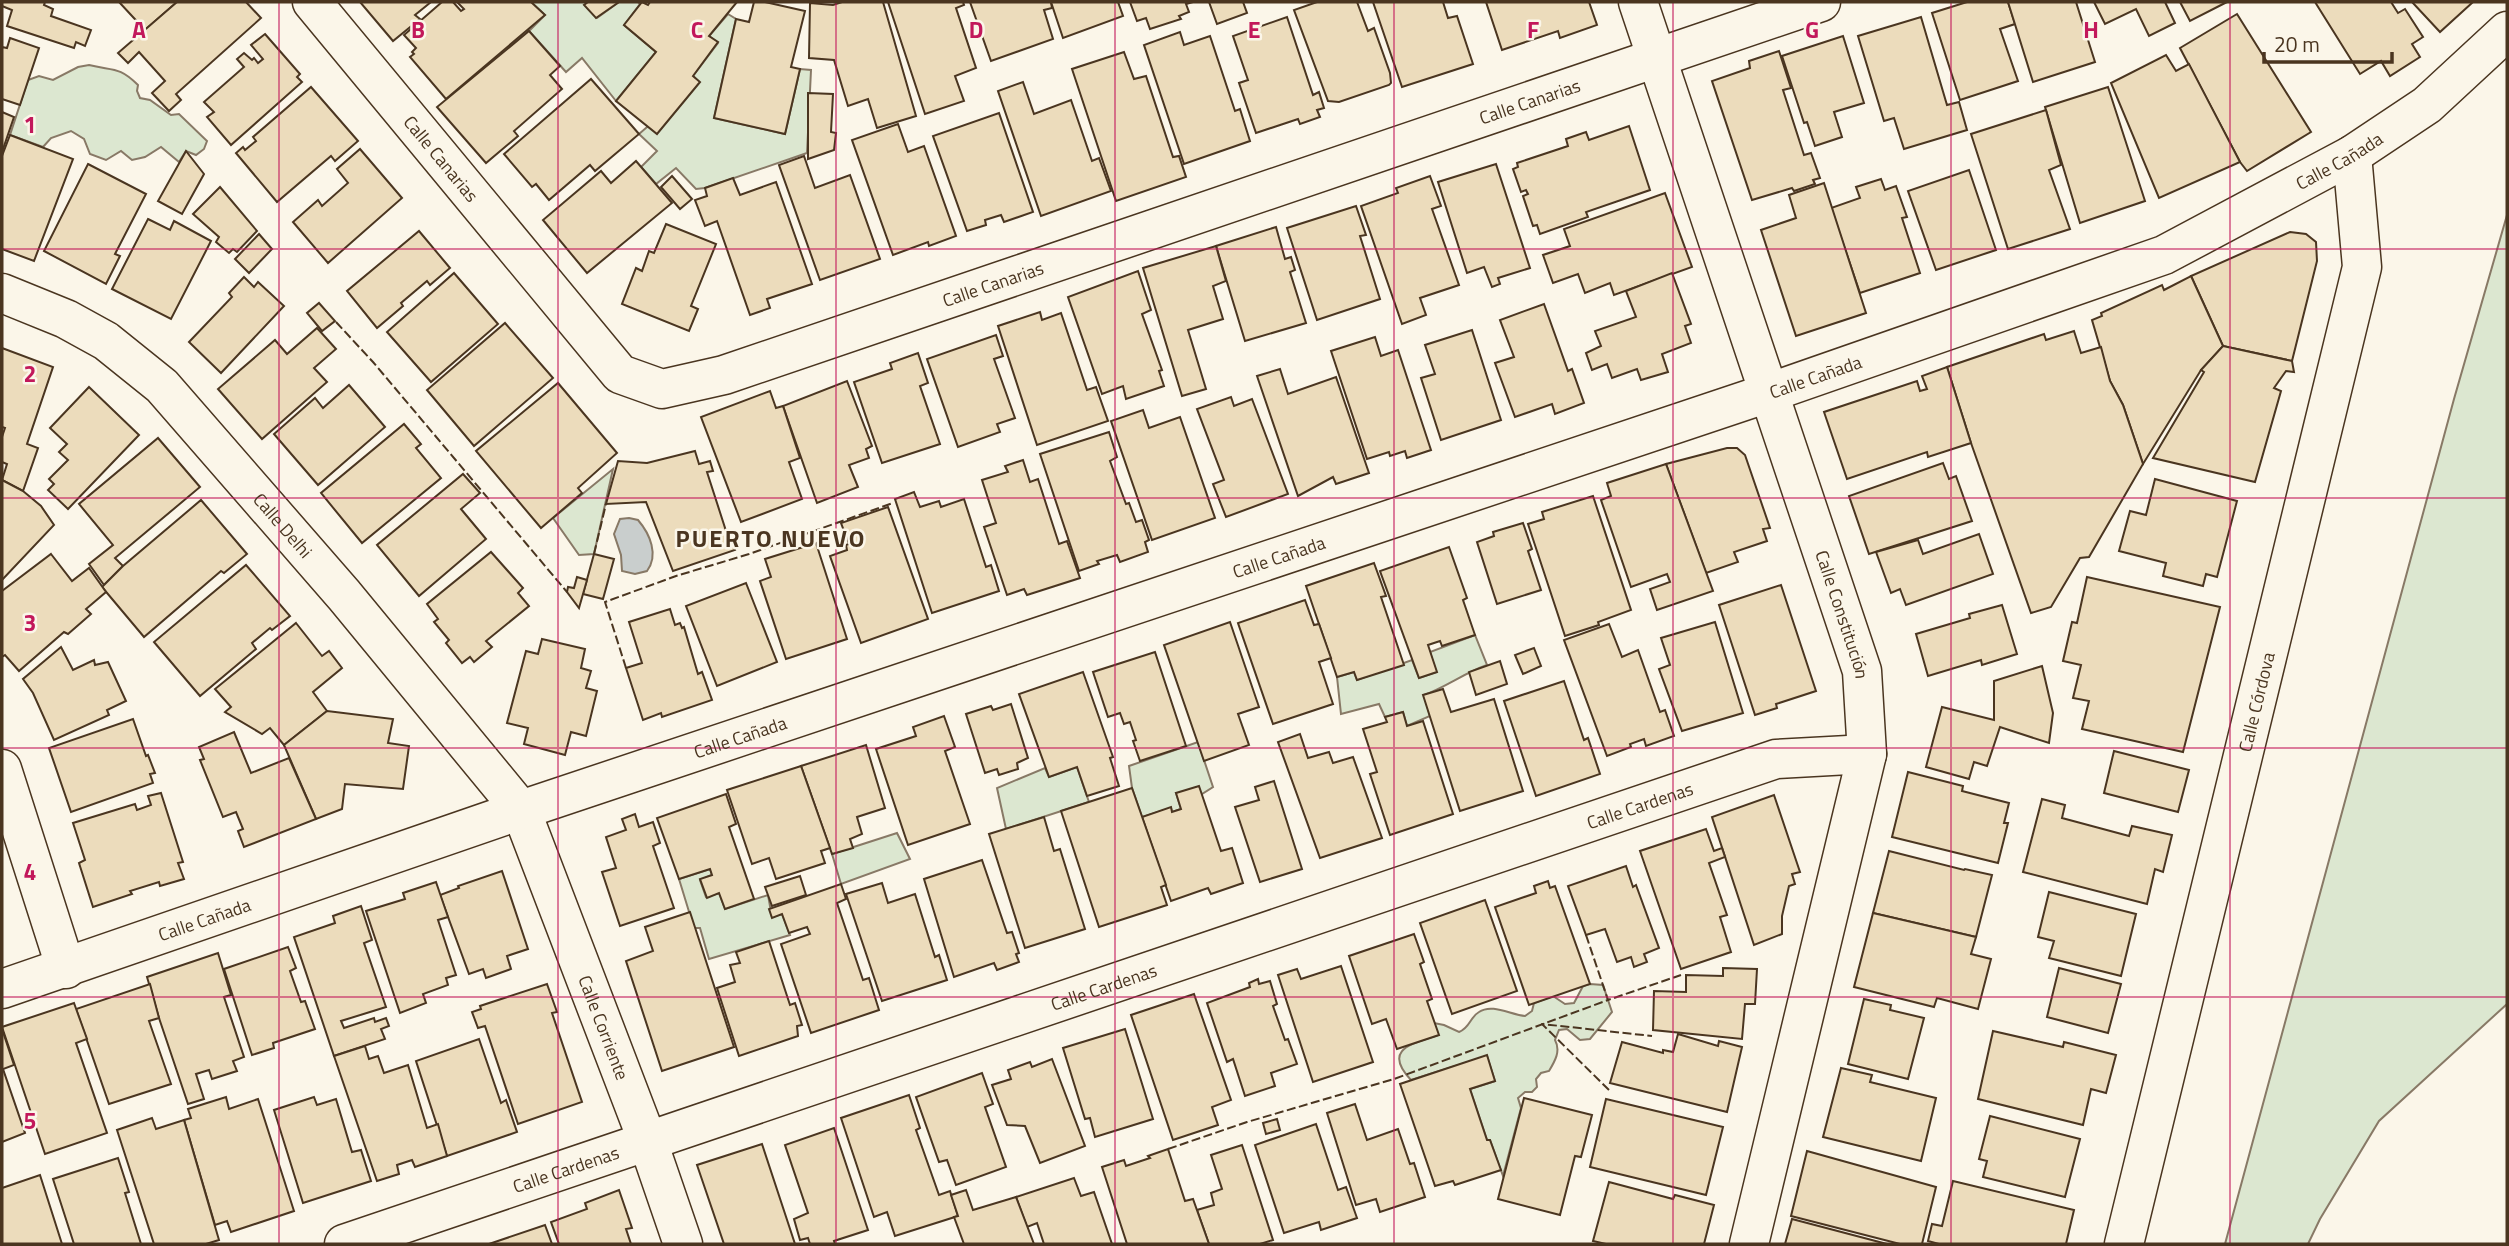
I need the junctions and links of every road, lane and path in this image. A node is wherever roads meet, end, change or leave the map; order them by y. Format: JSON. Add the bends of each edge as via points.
{"nodes":[{"id":1,"x":312,"y":2,"type":"edge"},
{"id":2,"x":1638,"y":2,"type":"edge"},
{"id":3,"x":1821,"y":2,"type":"edge"},
{"id":4,"x":2507,"y":31,"type":"edge"},
{"id":5,"x":1656,"y":58,"type":"junction"},
{"id":6,"x":2352,"y":155,"type":"junction"},
{"id":7,"x":2,"y":293,"type":"edge"},
{"id":8,"x":1768,"y":393,"type":"junction"},
{"id":9,"x":1867,"y":754,"type":"junction"},
{"id":10,"x":2,"y":769,"type":"edge"},
{"id":11,"x":521,"y":810,"type":"junction"},
{"id":12,"x":66,"y":969,"type":"junction"},
{"id":13,"x":2,"y":989,"type":"edge"},
{"id":14,"x":648,"y":1142,"type":"junction"},
{"id":15,"x":344,"y":1244,"type":"edge"},
{"id":16,"x":683,"y":1244,"type":"edge"},
{"id":17,"x":1749,"y":1244,"type":"edge"},
{"id":18,"x":2124,"y":1244,"type":"edge"}],
"edges":[{"from":1,"to":5,"type":"street","name":"Calle Canarias","via":[[620,374],[662,389],[724,375]]},
{"from":2,"to":5,"type":"street","name":"Calle Constitución"},
{"from":3,"to":5,"type":"street","name":"Calle Canarias"},
{"from":4,"to":6,"type":"street","name":"Calle Cañada","via":[[2427,105]]},
{"from":5,"to":8,"type":"street","name":"Calle Constitución"},
{"from":6,"to":8,"type":"street","name":"Calle Cañada","via":[[2164,255]]},
{"from":6,"to":18,"type":"street","name":"Calle Córdova","via":[[2361,267]]},
{"from":7,"to":11,"type":"street","name":"Calle Delhi","via":[[106,341],[162,386]]},
{"from":8,"to":9,"type":"street","name":"Calle Constitución","via":[[1862,671]]},
{"from":8,"to":11,"type":"street","name":"Calle Cañada"},
{"from":9,"to":14,"type":"street","name":"Calle Cardenas","via":[[1776,759]]},
{"from":9,"to":17,"type":"street","name":"Calle Constitución"},
{"from":10,"to":12,"type":"street"},
{"from":11,"to":12,"type":"street","name":"Calle Cañada"},
{"from":11,"to":14,"type":"street","name":"Calle Corriente"},
{"from":12,"to":13,"type":"street","name":"Calle Cañada"},
{"from":14,"to":15,"type":"street","name":"Calle Cardenas"},
{"from":14,"to":16,"type":"street","name":"Calle Corriente"}]}
